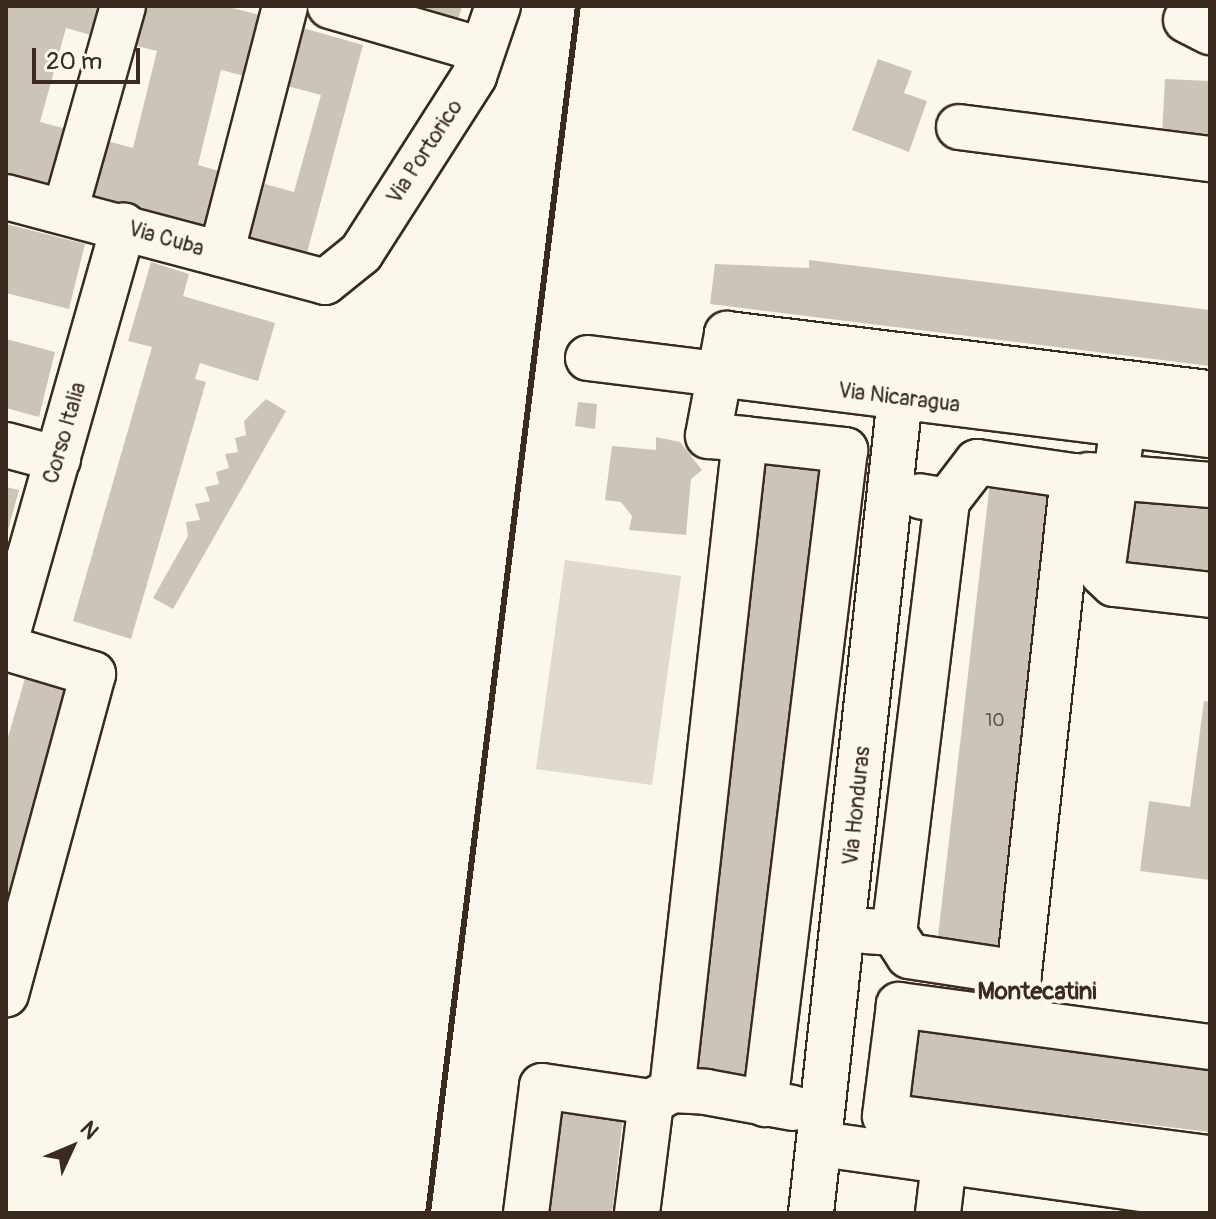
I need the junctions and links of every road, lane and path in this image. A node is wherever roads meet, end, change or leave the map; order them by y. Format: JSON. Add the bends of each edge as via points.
{"nodes":[{"id":1,"x":123,"y":6,"type":"edge"},
{"id":2,"x":285,"y":6,"type":"edge"},
{"id":3,"x":330,"y":6,"type":"edge"},
{"id":4,"x":498,"y":6,"type":"edge"},
{"id":5,"x":481,"y":50,"type":"junction"},
{"id":6,"x":959,"y":127,"type":"dead end"},
{"id":7,"x":1210,"y":159,"type":"edge"},
{"id":8,"x":6,"y":197,"type":"edge"},
{"id":9,"x":65,"y":211,"type":"junction"},
{"id":10,"x":124,"y":226,"type":"junction"},
{"id":11,"x":221,"y":254,"type":"junction"},
{"id":12,"x":325,"y":282,"type":"joint"},
{"id":13,"x":588,"y":358,"type":"dead end"},
{"id":14,"x":717,"y":374,"type":"junction"},
{"id":15,"x":1210,"y":393,"type":"edge"},
{"id":16,"x":900,"y":398,"type":"junction"},
{"id":17,"x":1123,"y":425,"type":"junction"},
{"id":18,"x":1210,"y":435,"type":"edge"},
{"id":19,"x":745,"y":439,"type":"junction"},
{"id":20,"x":6,"y":445,"type":"edge"},
{"id":21,"x":58,"y":459,"type":"junction"},
{"id":22,"x":1094,"y":475,"type":"junction"},
{"id":23,"x":1210,"y":485,"type":"edge"},
{"id":24,"x":890,"y":491,"type":"junction"},
{"id":25,"x":947,"y":501,"type":"junction"},
{"id":26,"x":1210,"y":595,"type":"edge"},
{"id":27,"x":6,"y":639,"type":"edge"},
{"id":28,"x":6,"y":648,"type":"edge"},
{"id":29,"x":843,"y":929,"type":"junction"},
{"id":30,"x":894,"y":933,"type":"junction"},
{"id":31,"x":1019,"y":973,"type":"junction"},
{"id":32,"x":6,"y":994,"type":"edge"},
{"id":33,"x":1011,"y":1020,"type":"junction"},
{"id":34,"x":1210,"y":1047,"type":"edge"},
{"id":35,"x":661,"y":1096,"type":"junction"},
{"id":36,"x":765,"y":1104,"type":"junction"},
{"id":37,"x":822,"y":1128,"type":"junction"},
{"id":38,"x":967,"y":1154,"type":"junction"},
{"id":39,"x":1210,"y":1158,"type":"edge"},
{"id":40,"x":1076,"y":1196,"type":"edge"},
{"id":41,"x":1210,"y":1199,"type":"edge"},
{"id":42,"x":526,"y":1213,"type":"edge"},
{"id":43,"x":637,"y":1213,"type":"edge"},
{"id":44,"x":811,"y":1213,"type":"edge"},
{"id":45,"x":938,"y":1213,"type":"edge"}],
"edges":[{"from":1,"to":9,"type":"street"},
{"from":2,"to":11,"type":"street"},
{"from":3,"to":5,"type":"street"},
{"from":4,"to":5,"type":"street","name":"Via Portorico"},
{"from":5,"to":12,"type":"street","name":"Via Portorico","via":[[474,76],[361,253]]},
{"from":6,"to":7,"type":"street"},
{"from":8,"to":9,"type":"street","name":"Via Cuba"},
{"from":9,"to":10,"type":"street","name":"Via Cuba"},
{"from":10,"to":11,"type":"street","name":"Via Cuba"},
{"from":10,"to":21,"type":"street","name":"Corso Italia"},
{"from":11,"to":12,"type":"street","name":"Via Cuba"},
{"from":13,"to":14,"type":"street","name":"Via Nicaragua"},
{"from":14,"to":15,"type":"street","via":[[727,334]]},
{"from":14,"to":16,"type":"street","name":"Via Nicaragua"},
{"from":14,"to":19,"type":"street","via":[[708,436]]},
{"from":16,"to":17,"type":"street","name":"Via Nicaragua"},
{"from":16,"to":24,"type":"street","name":"Via Honduras"},
{"from":17,"to":18,"type":"street","name":"Via Nicaragua"},
{"from":17,"to":22,"type":"street"},
{"from":19,"to":35,"type":"street"},
{"from":19,"to":36,"type":"street","via":[[845,450]]},
{"from":20,"to":21,"type":"street"},
{"from":21,"to":27,"type":"street","name":"Corso Italia"},
{"from":22,"to":23,"type":"street"},
{"from":22,"to":25,"type":"street","via":[[977,462]]},
{"from":22,"to":26,"type":"street","via":[[1101,568],[1108,581]]},
{"from":22,"to":31,"type":"street"},
{"from":24,"to":25,"type":"street"},
{"from":24,"to":29,"type":"street","name":"Via Honduras"},
{"from":25,"to":30,"type":"street"},
{"from":28,"to":32,"type":"street","via":[[93,674]]},
{"from":29,"to":30,"type":"street"},
{"from":29,"to":37,"type":"street","name":"Via Honduras"},
{"from":30,"to":31,"type":"street","via":[[909,956]]},
{"from":31,"to":33,"type":"street"},
{"from":33,"to":34,"type":"street"},
{"from":33,"to":38,"type":"street","via":[[899,1005],[885,1116]]},
{"from":35,"to":36,"type":"street"},
{"from":35,"to":42,"type":"street","via":[[542,1086]]},
{"from":35,"to":43,"type":"street"},
{"from":36,"to":37,"type":"street"},
{"from":37,"to":38,"type":"street"},
{"from":37,"to":44,"type":"street","name":"Via Honduras"},
{"from":38,"to":39,"type":"street"},
{"from":38,"to":40,"type":"street"},
{"from":38,"to":45,"type":"street"},
{"from":40,"to":41,"type":"street"}]}
